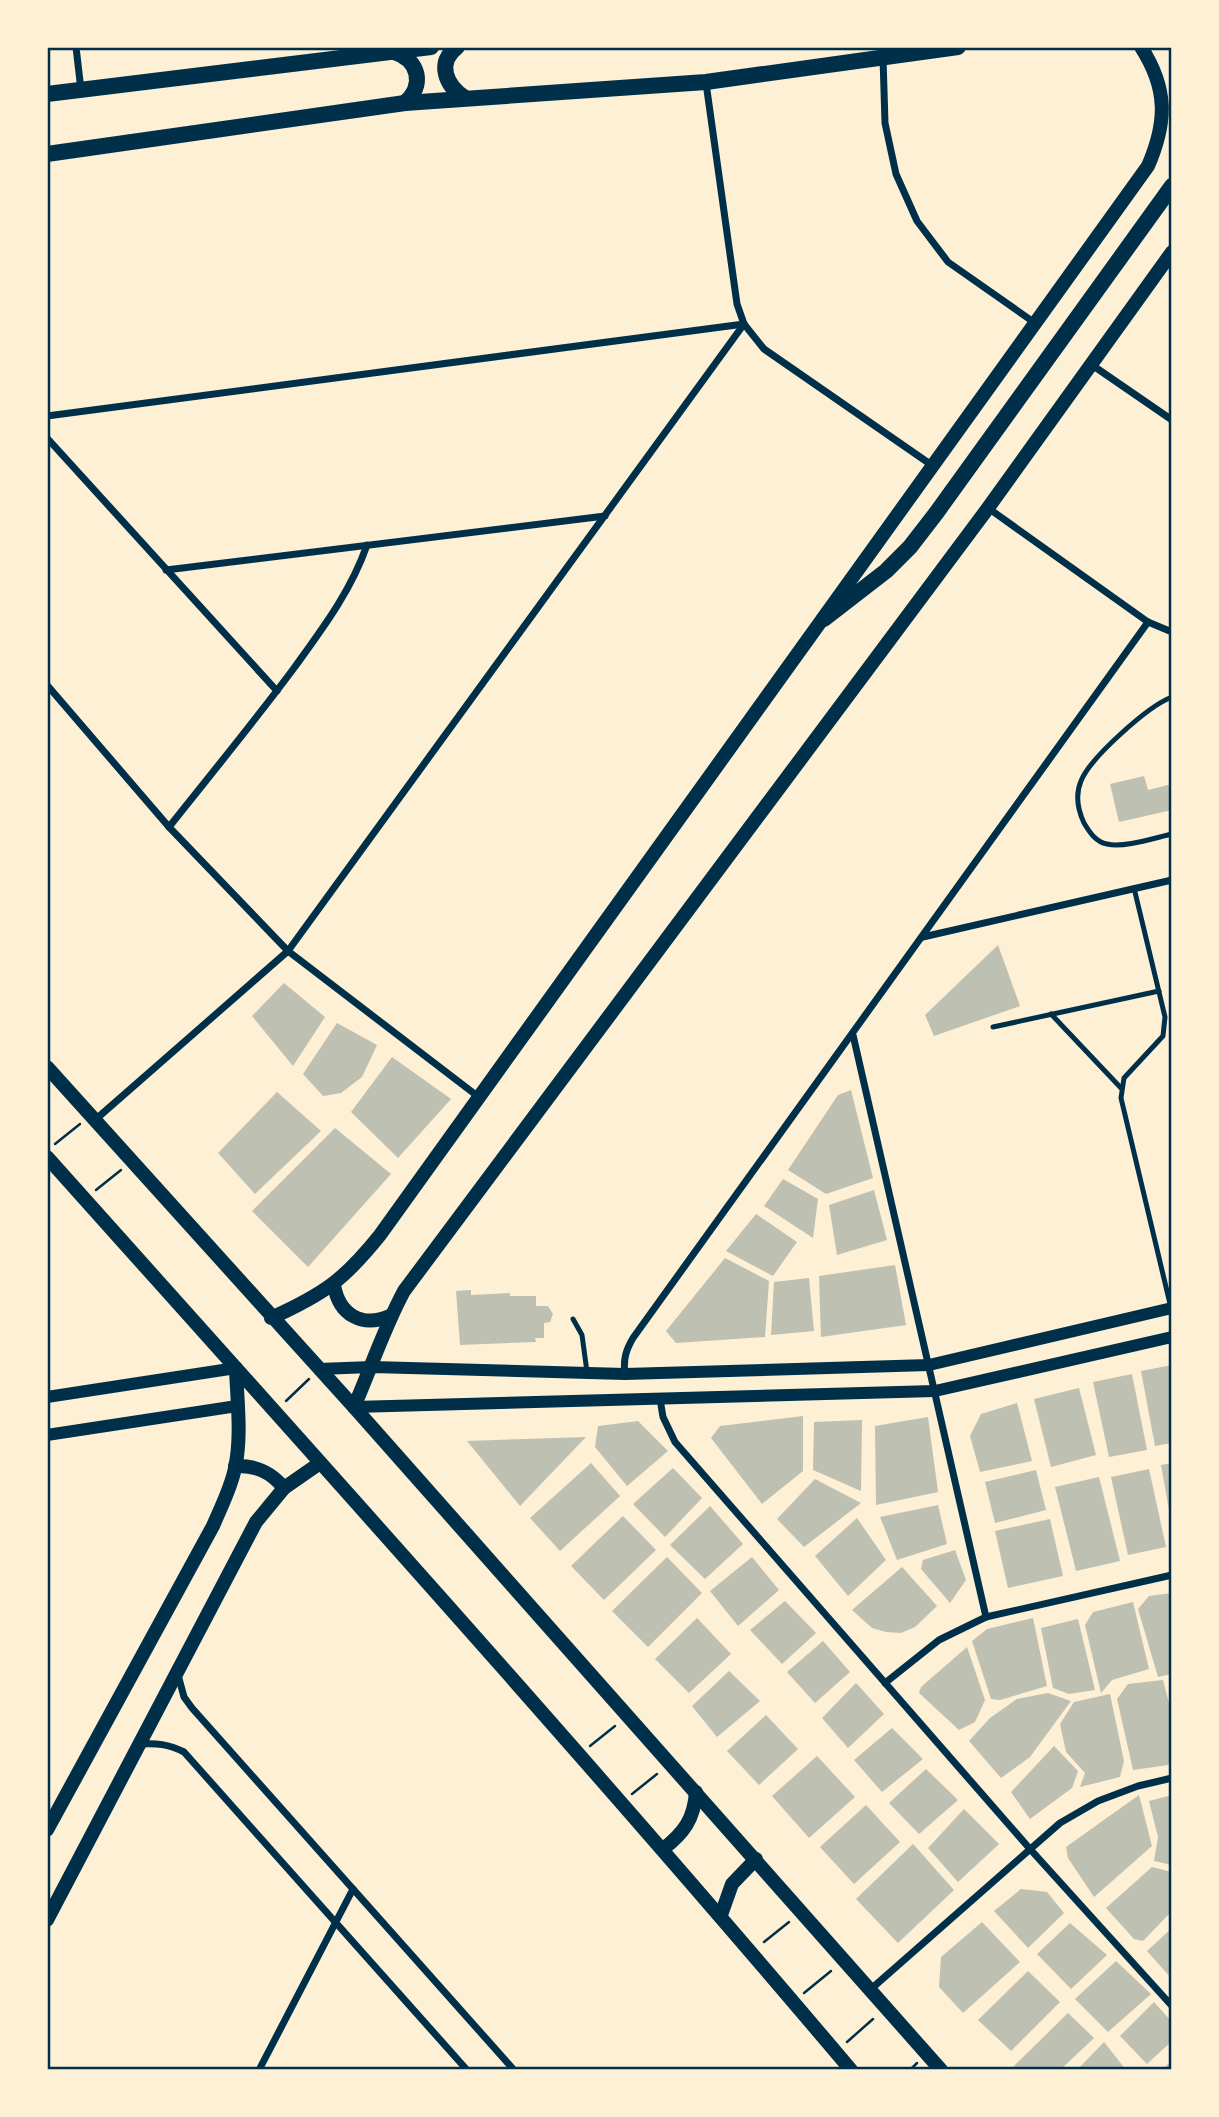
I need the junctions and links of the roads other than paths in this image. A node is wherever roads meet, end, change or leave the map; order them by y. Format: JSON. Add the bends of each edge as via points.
{"nodes":[{"id":1,"x":76,"y":47,"type":"edge"},
{"id":2,"x":431,"y":47,"type":"edge"},
{"id":3,"x":457,"y":47,"type":"edge"},
{"id":4,"x":958,"y":47,"type":"edge"},
{"id":5,"x":1142,"y":47,"type":"edge"},
{"id":6,"x":394,"y":52,"type":"junction"},
{"id":7,"x":883,"y":58,"type":"junction"},
{"id":8,"x":706,"y":82,"type":"junction"},
{"id":9,"x":81,"y":90,"type":"junction"},
{"id":10,"x":47,"y":94,"type":"edge"},
{"id":11,"x":465,"y":98,"type":"junction"},
{"id":12,"x":405,"y":103,"type":"junction"},
{"id":13,"x":1166,"y":139,"type":"edge"},
{"id":14,"x":47,"y":154,"type":"edge"},
{"id":15,"x":1172,"y":186,"type":"edge"},
{"id":16,"x":1172,"y":252,"type":"edge"},
{"id":17,"x":1036,"y":323,"type":"junction"},
{"id":18,"x":744,"y":324,"type":"junction"},
{"id":19,"x":1092,"y":365,"type":"junction"},
{"id":20,"x":47,"y":416,"type":"edge"},
{"id":21,"x":1172,"y":420,"type":"edge"},
{"id":22,"x":47,"y":438,"type":"edge"},
{"id":23,"x":934,"y":467,"type":"junction"},
{"id":24,"x":988,"y":508,"type":"junction"},
{"id":25,"x":605,"y":516,"type":"junction"},
{"id":26,"x":367,"y":545,"type":"junction"},
{"id":27,"x":166,"y":570,"type":"junction"},
{"id":28,"x":824,"y":619,"type":"junction"},
{"id":29,"x":1148,"y":622,"type":"junction"},
{"id":30,"x":1172,"y":632,"type":"edge"},
{"id":31,"x":47,"y":685,"type":"edge"},
{"id":32,"x":277,"y":691,"type":"junction"},
{"id":33,"x":1172,"y":697,"type":"edge"},
{"id":34,"x":169,"y":827,"type":"junction"},
{"id":35,"x":1172,"y":834,"type":"edge"},
{"id":36,"x":1172,"y":880,"type":"edge"},
{"id":37,"x":1133,"y":888,"type":"junction"},
{"id":38,"x":923,"y":937,"type":"junction"},
{"id":39,"x":288,"y":951,"type":"junction"},
{"id":40,"x":1159,"y":991,"type":"junction"},
{"id":41,"x":1051,"y":1014,"type":"junction"},
{"id":42,"x":993,"y":1027,"type":"dead end"},
{"id":43,"x":853,"y":1035,"type":"junction"},
{"id":44,"x":47,"y":1067,"type":"edge"},
{"id":45,"x":1121,"y":1088,"type":"junction"},
{"id":46,"x":480,"y":1098,"type":"junction"},
{"id":47,"x":93,"y":1118,"type":"junction"},
{"id":48,"x":47,"y":1157,"type":"edge"},
{"id":49,"x":1172,"y":1266,"type":"edge"},
{"id":50,"x":1162,"y":1268,"type":"junction"},
{"id":51,"x":334,"y":1285,"type":"junction"},
{"id":52,"x":1172,"y":1309,"type":"edge"},
{"id":53,"x":390,"y":1316,"type":"junction"},
{"id":54,"x":271,"y":1318,"type":"junction"},
{"id":55,"x":573,"y":1319,"type":"dead end"},
{"id":56,"x":1172,"y":1337,"type":"edge"},
{"id":57,"x":929,"y":1365,"type":"junction"},
{"id":58,"x":372,"y":1367,"type":"junction"},
{"id":59,"x":236,"y":1368,"type":"junction"},
{"id":60,"x":319,"y":1369,"type":"junction"},
{"id":61,"x":587,"y":1372,"type":"junction"},
{"id":62,"x":625,"y":1374,"type":"junction"},
{"id":63,"x":935,"y":1391,"type":"junction"},
{"id":64,"x":47,"y":1397,"type":"edge"},
{"id":65,"x":660,"y":1399,"type":"junction"},
{"id":66,"x":237,"y":1406,"type":"junction"},
{"id":67,"x":354,"y":1407,"type":"junction"},
{"id":68,"x":47,"y":1435,"type":"edge"},
{"id":69,"x":320,"y":1463,"type":"junction"},
{"id":70,"x":235,"y":1466,"type":"junction"},
{"id":71,"x":284,"y":1488,"type":"junction"},
{"id":72,"x":1172,"y":1575,"type":"edge"},
{"id":73,"x":986,"y":1617,"type":"junction"},
{"id":74,"x":177,"y":1671,"type":"junction"},
{"id":75,"x":885,"y":1683,"type":"junction"},
{"id":76,"x":139,"y":1744,"type":"junction"},
{"id":77,"x":1172,"y":1778,"type":"edge"},
{"id":78,"x":696,"y":1792,"type":"junction"},
{"id":79,"x":47,"y":1830,"type":"edge"},
{"id":80,"x":663,"y":1849,"type":"junction"},
{"id":81,"x":1030,"y":1849,"type":"junction"},
{"id":82,"x":756,"y":1859,"type":"junction"},
{"id":83,"x":353,"y":1889,"type":"junction"},
{"id":84,"x":721,"y":1915,"type":"junction"},
{"id":85,"x":47,"y":1920,"type":"edge"},
{"id":86,"x":336,"y":1923,"type":"junction"},
{"id":87,"x":871,"y":1989,"type":"junction"},
{"id":88,"x":1172,"y":2006,"type":"edge"},
{"id":89,"x":259,"y":2070,"type":"edge"},
{"id":90,"x":467,"y":2070,"type":"edge"},
{"id":91,"x":514,"y":2070,"type":"edge"},
{"id":92,"x":851,"y":2070,"type":"edge"},
{"id":93,"x":941,"y":2070,"type":"edge"}],
"edges":[{"from":1,"to":9,"type":"street"},
{"from":2,"to":6,"type":"main road"},
{"from":3,"to":11,"type":"main road","via":[[445,64],[446,78]]},
{"from":4,"to":7,"type":"main road"},
{"from":5,"to":13,"type":"main road","via":[[1161,91]]},
{"from":6,"to":9,"type":"main road"},
{"from":6,"to":12,"type":"main road","via":[[409,59],[417,74],[415,90]]},
{"from":7,"to":8,"type":"main road"},
{"from":7,"to":17,"type":"street","via":[[885,123],[896,174],[917,221],[948,262]]},
{"from":8,"to":11,"type":"main road"},
{"from":8,"to":18,"type":"street","via":[[735,293]]},
{"from":9,"to":10,"type":"main road"},
{"from":11,"to":12,"type":"main road"},
{"from":12,"to":14,"type":"main road"},
{"from":13,"to":17,"type":"main road"},
{"from":15,"to":28,"type":"main road","via":[[910,547]]},
{"from":16,"to":19,"type":"main road"},
{"from":17,"to":23,"type":"main road"},
{"from":18,"to":20,"type":"street"},
{"from":18,"to":23,"type":"street","via":[[764,349]]},
{"from":18,"to":25,"type":"street"},
{"from":19,"to":21,"type":"street"},
{"from":19,"to":24,"type":"main road"},
{"from":22,"to":27,"type":"street"},
{"from":23,"to":28,"type":"main road"},
{"from":24,"to":29,"type":"street"},
{"from":24,"to":53,"type":"main road","via":[[427,1259]]},
{"from":25,"to":26,"type":"street"},
{"from":25,"to":39,"type":"street"},
{"from":26,"to":27,"type":"street"},
{"from":26,"to":32,"type":"street","via":[[337,610]]},
{"from":27,"to":32,"type":"street"},
{"from":28,"to":46,"type":"main road"},
{"from":29,"to":30,"type":"street"},
{"from":29,"to":38,"type":"street"},
{"from":31,"to":34,"type":"street"},
{"from":32,"to":34,"type":"street"},
{"from":33,"to":35,"type":"lane","via":[[1112,743],[1087,771],[1078,793],[1079,812],[1101,843],[1118,845]]},
{"from":34,"to":39,"type":"street"},
{"from":36,"to":37,"type":"street"},
{"from":37,"to":38,"type":"street"},
{"from":37,"to":40,"type":"lane"},
{"from":38,"to":43,"type":"street"},
{"from":39,"to":46,"type":"street"},
{"from":39,"to":47,"type":"street"},
{"from":40,"to":41,"type":"lane"},
{"from":40,"to":45,"type":"lane","via":[[1166,1017],[1163,1036],[1129,1071]]},
{"from":41,"to":42,"type":"lane"},
{"from":41,"to":45,"type":"lane"},
{"from":43,"to":57,"type":"street"},
{"from":43,"to":62,"type":"street","via":[[633,1338],[626,1349]]},
{"from":44,"to":47,"type":"main road"},
{"from":45,"to":50,"type":"lane"},
{"from":46,"to":51,"type":"main road","via":[[360,1261]]},
{"from":47,"to":54,"type":"main road"},
{"from":48,"to":59,"type":"main road"},
{"from":49,"to":50,"type":"lane"},
{"from":50,"to":52,"type":"lane"},
{"from":51,"to":53,"type":"main road","via":[[343,1310],[354,1318],[367,1322]]},
{"from":51,"to":54,"type":"main road"},
{"from":52,"to":57,"type":"street"},
{"from":53,"to":58,"type":"main road"},
{"from":54,"to":60,"type":"main road"},
{"from":55,"to":61,"type":"lane","via":[[582,1335]]},
{"from":56,"to":63,"type":"street"},
{"from":57,"to":62,"type":"street"},
{"from":57,"to":63,"type":"street"},
{"from":58,"to":60,"type":"street"},
{"from":58,"to":61,"type":"street"},
{"from":58,"to":67,"type":"main road"},
{"from":59,"to":64,"type":"street"},
{"from":59,"to":66,"type":"main road"},
{"from":59,"to":69,"type":"main road"},
{"from":60,"to":67,"type":"main road"},
{"from":61,"to":62,"type":"street"},
{"from":63,"to":65,"type":"street"},
{"from":63,"to":73,"type":"street"},
{"from":65,"to":67,"type":"street"},
{"from":65,"to":75,"type":"street","via":[[675,1442]]},
{"from":66,"to":68,"type":"street"},
{"from":66,"to":70,"type":"main road"},
{"from":67,"to":78,"type":"main road"},
{"from":69,"to":71,"type":"main road"},
{"from":69,"to":80,"type":"main road"},
{"from":70,"to":71,"type":"main road","via":[[260,1468]]},
{"from":70,"to":79,"type":"main road","via":[[213,1526]]},
{"from":71,"to":74,"type":"main road","via":[[256,1522]]},
{"from":72,"to":73,"type":"street"},
{"from":73,"to":75,"type":"street","via":[[939,1640]]},
{"from":74,"to":76,"type":"main road"},
{"from":74,"to":83,"type":"street","via":[[184,1698],[192,1708]]},
{"from":75,"to":81,"type":"street"},
{"from":76,"to":85,"type":"main road"},
{"from":76,"to":86,"type":"street","via":[[170,1745],[184,1752]]},
{"from":77,"to":81,"type":"street","via":[[1098,1801],[1060,1822]]},
{"from":78,"to":80,"type":"main road","via":[[688,1825]]},
{"from":78,"to":82,"type":"main road"},
{"from":80,"to":84,"type":"main road"},
{"from":81,"to":87,"type":"street"},
{"from":81,"to":88,"type":"street"},
{"from":82,"to":84,"type":"main road","via":[[732,1884]]},
{"from":82,"to":87,"type":"main road"},
{"from":83,"to":86,"type":"street"},
{"from":83,"to":91,"type":"street"},
{"from":84,"to":92,"type":"main road"},
{"from":86,"to":89,"type":"street"},
{"from":86,"to":90,"type":"street"},
{"from":87,"to":93,"type":"main road"}]}
